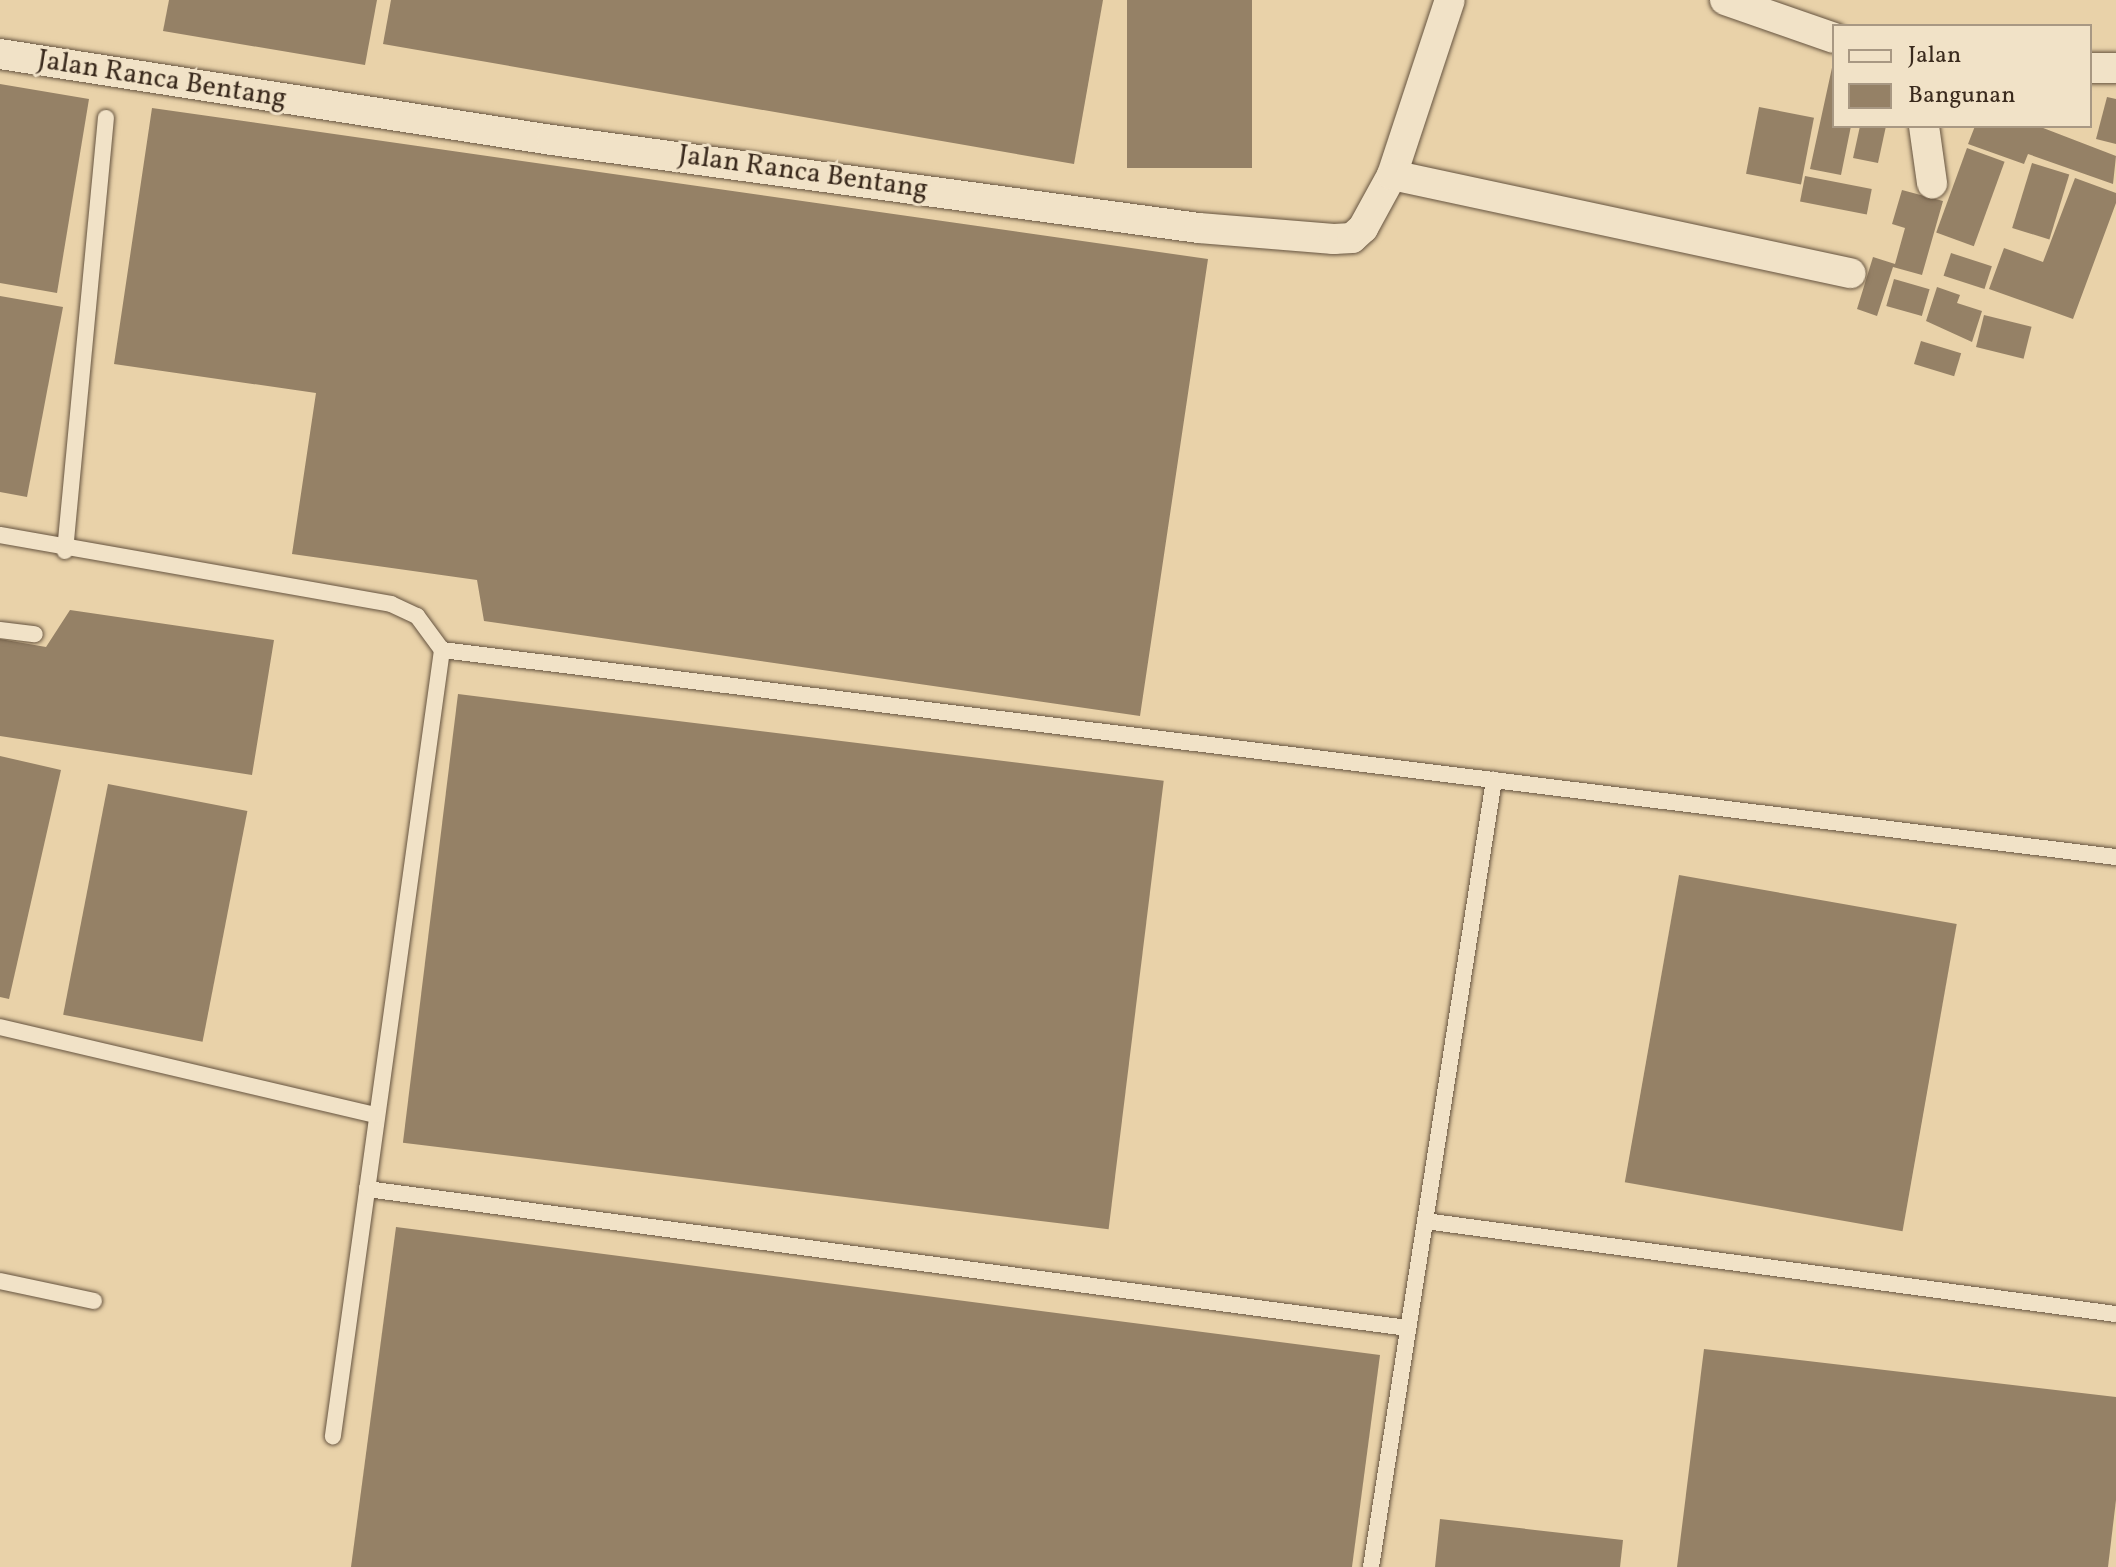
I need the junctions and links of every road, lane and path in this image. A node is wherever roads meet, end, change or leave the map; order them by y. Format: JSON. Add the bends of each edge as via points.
{"nodes":[{"id":1,"x":1450,"y":0,"type":"edge"},
{"id":2,"x":1725,"y":0,"type":"edge"},
{"id":3,"x":1832,"y":37,"type":"edge"},
{"id":4,"x":0,"y":54,"type":"edge"},
{"id":5,"x":2092,"y":68,"type":"edge"},
{"id":6,"x":2116,"y":68,"type":"edge"},
{"id":7,"x":106,"y":118,"type":"dead end"},
{"id":8,"x":1924,"y":128,"type":"edge"},
{"id":9,"x":1392,"y":175,"type":"junction"},
{"id":10,"x":1932,"y":183,"type":"dead end"},
{"id":11,"x":1851,"y":273,"type":"dead end"},
{"id":12,"x":0,"y":535,"type":"edge"},
{"id":13,"x":65,"y":551,"type":"junction"},
{"id":14,"x":0,"y":630,"type":"edge"},
{"id":15,"x":35,"y":634,"type":"dead end"},
{"id":16,"x":442,"y":650,"type":"junction"},
{"id":17,"x":1494,"y":780,"type":"junction"},
{"id":18,"x":2116,"y":857,"type":"edge"},
{"id":19,"x":0,"y":1027,"type":"edge"},
{"id":20,"x":375,"y":1115,"type":"junction"},
{"id":21,"x":367,"y":1189,"type":"junction"},
{"id":22,"x":1425,"y":1221,"type":"junction"},
{"id":23,"x":0,"y":1281,"type":"edge"},
{"id":24,"x":94,"y":1301,"type":"dead end"},
{"id":25,"x":2116,"y":1314,"type":"edge"},
{"id":26,"x":1408,"y":1328,"type":"junction"},
{"id":27,"x":333,"y":1436,"type":"dead end"},
{"id":28,"x":1371,"y":1567,"type":"edge"}],
"edges":[{"from":1,"to":9,"type":"street","name":"Jalan Ranca Bentang"},
{"from":2,"to":3,"type":"street"},
{"from":4,"to":9,"type":"street","name":"Jalan Ranca Bentang","via":[[552,140],[1199,228],[1352,238]]},
{"from":5,"to":6,"type":"street"},
{"from":7,"to":13,"type":"lane"},
{"from":8,"to":10,"type":"street"},
{"from":9,"to":11,"type":"street"},
{"from":12,"to":13,"type":"lane"},
{"from":13,"to":16,"type":"lane","via":[[391,604],[417,616]]},
{"from":14,"to":15,"type":"lane"},
{"from":16,"to":17,"type":"lane"},
{"from":16,"to":20,"type":"lane"},
{"from":17,"to":18,"type":"lane"},
{"from":17,"to":22,"type":"lane"},
{"from":19,"to":20,"type":"lane"},
{"from":20,"to":21,"type":"lane"},
{"from":21,"to":26,"type":"lane"},
{"from":21,"to":27,"type":"lane"},
{"from":22,"to":25,"type":"lane"},
{"from":22,"to":26,"type":"lane"},
{"from":23,"to":24,"type":"lane"},
{"from":26,"to":28,"type":"lane"}]}
